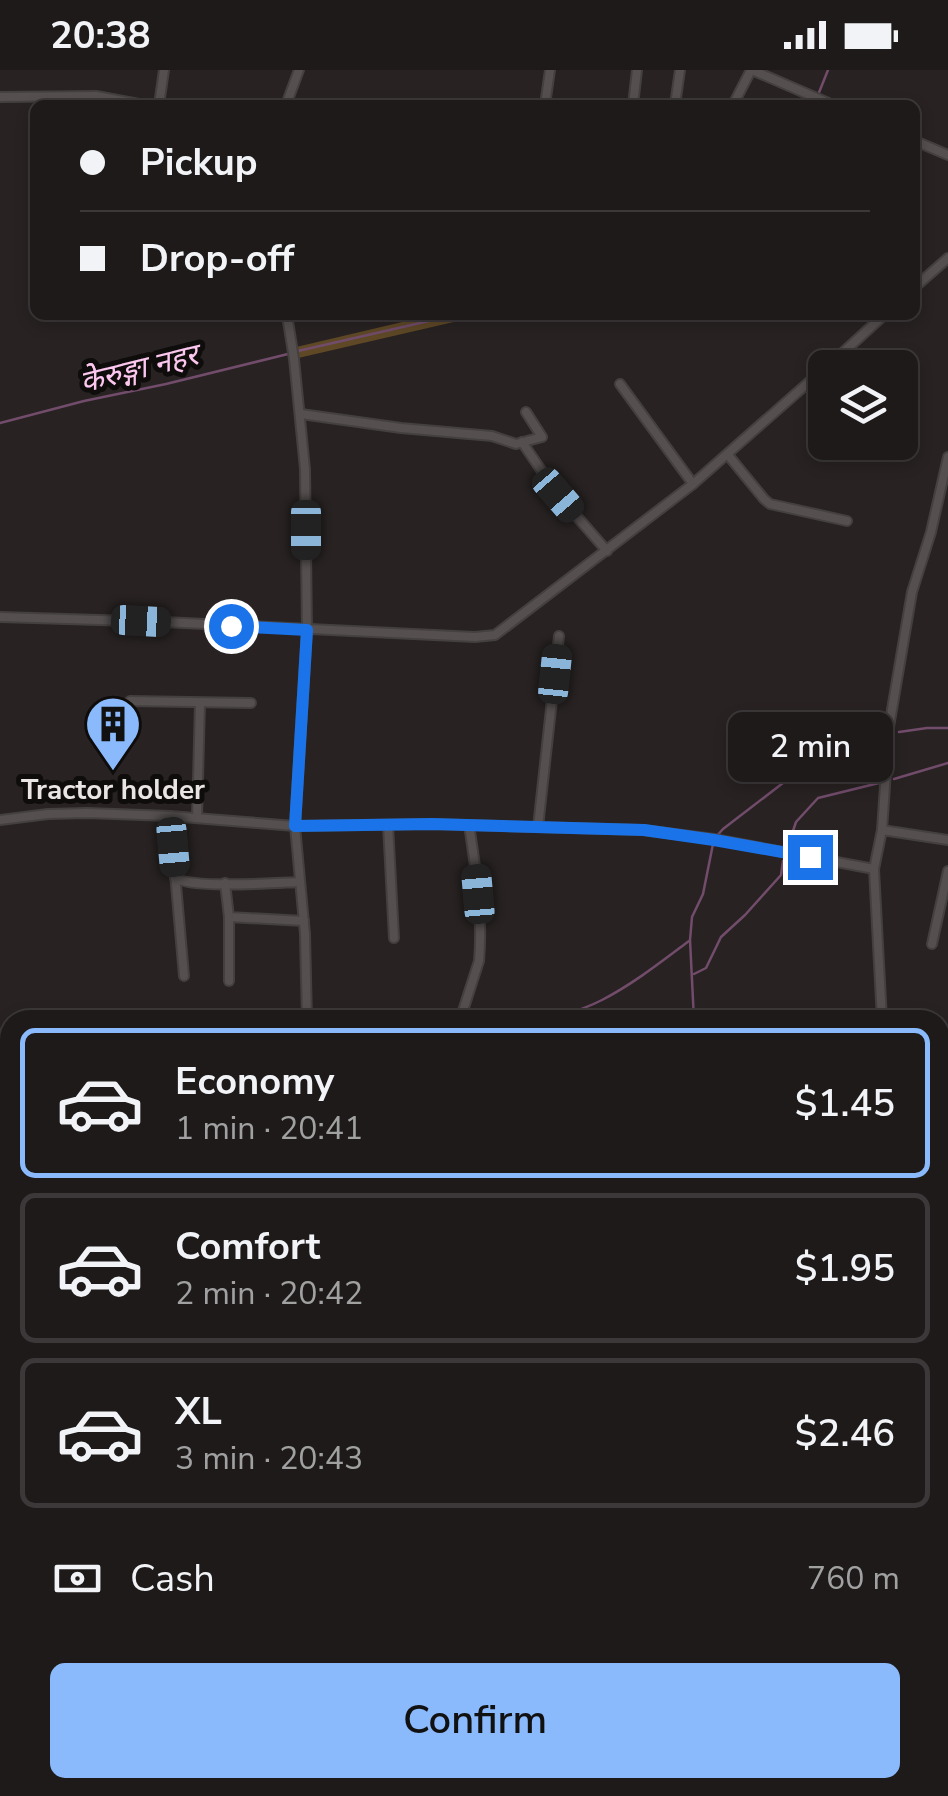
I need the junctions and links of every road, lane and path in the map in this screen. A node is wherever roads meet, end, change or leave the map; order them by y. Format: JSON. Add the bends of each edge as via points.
{"nodes":[{"id":1,"x":164,"y":70,"type":"edge"},
{"id":2,"x":299,"y":70,"type":"edge"},
{"id":3,"x":550,"y":70,"type":"edge"},
{"id":4,"x":637,"y":70,"type":"edge"},
{"id":5,"x":680,"y":70,"type":"edge"},
{"id":6,"x":752,"y":70,"type":"edge"},
{"id":7,"x":0,"y":96,"type":"edge"},
{"id":8,"x":117,"y":100,"type":"edge"},
{"id":9,"x":159,"y":100,"type":"edge"},
{"id":10,"x":288,"y":100,"type":"edge"},
{"id":11,"x":546,"y":100,"type":"edge"},
{"id":12,"x":634,"y":100,"type":"edge"},
{"id":13,"x":676,"y":100,"type":"edge"},
{"id":14,"x":736,"y":100,"type":"edge"},
{"id":15,"x":821,"y":100,"type":"edge"},
{"id":16,"x":920,"y":143,"type":"edge"},
{"id":17,"x":948,"y":155,"type":"edge"},
{"id":18,"x":948,"y":252,"type":"edge"},
{"id":19,"x":920,"y":282,"type":"edge"},
{"id":20,"x":288,"y":320,"type":"edge"},
{"id":21,"x":878,"y":320,"type":"edge"},
{"id":22,"x":845,"y":350,"type":"edge"},
{"id":23,"x":808,"y":383,"type":"edge"},
{"id":24,"x":620,"y":384,"type":"dead end"},
{"id":25,"x":526,"y":412,"type":"dead end"},
{"id":26,"x":301,"y":414,"type":"junction"},
{"id":27,"x":522,"y":442,"type":"junction"},
{"id":28,"x":728,"y":455,"type":"junction"},
{"id":29,"x":948,"y":458,"type":"edge"},
{"id":30,"x":692,"y":484,"type":"junction"},
{"id":31,"x":847,"y":521,"type":"dead end"},
{"id":32,"x":606,"y":551,"type":"junction"},
{"id":33,"x":0,"y":618,"type":"edge"},
{"id":34,"x":307,"y":630,"type":"junction"},
{"id":35,"x":559,"y":636,"type":"dead end"},
{"id":36,"x":130,"y":701,"type":"dead end"},
{"id":37,"x":200,"y":703,"type":"junction"},
{"id":38,"x":251,"y":704,"type":"dead end"},
{"id":39,"x":170,"y":816,"type":"junction"},
{"id":40,"x":196,"y":818,"type":"junction"},
{"id":41,"x":0,"y":820,"type":"edge"},
{"id":42,"x":388,"y":825,"type":"junction"},
{"id":43,"x":469,"y":825,"type":"junction"},
{"id":44,"x":295,"y":826,"type":"junction"},
{"id":45,"x":538,"y":828,"type":"junction"},
{"id":46,"x":882,"y":830,"type":"junction"},
{"id":47,"x":948,"y":840,"type":"edge"},
{"id":48,"x":874,"y":869,"type":"junction"},
{"id":49,"x":948,"y":871,"type":"edge"},
{"id":50,"x":175,"y":878,"type":"junction"},
{"id":51,"x":300,"y":882,"type":"junction"},
{"id":52,"x":225,"y":883,"type":"junction"},
{"id":53,"x":229,"y":916,"type":"junction"},
{"id":54,"x":304,"y":921,"type":"junction"},
{"id":55,"x":394,"y":938,"type":"dead end"},
{"id":56,"x":932,"y":944,"type":"dead end"},
{"id":57,"x":184,"y":976,"type":"dead end"},
{"id":58,"x":229,"y":981,"type":"dead end"},
{"id":59,"x":307,"y":1010,"type":"edge"},
{"id":60,"x":463,"y":1010,"type":"edge"},
{"id":61,"x":881,"y":1010,"type":"edge"}],
"edges":[{"from":1,"to":9,"type":"street"},
{"from":2,"to":10,"type":"street"},
{"from":3,"to":11,"type":"street"},
{"from":4,"to":12,"type":"street"},
{"from":5,"to":13,"type":"street"},
{"from":6,"to":14,"type":"street"},
{"from":6,"to":15,"type":"street"},
{"from":7,"to":8,"type":"street"},
{"from":16,"to":17,"type":"street"},
{"from":18,"to":19,"type":"street"},
{"from":20,"to":26,"type":"street"},
{"from":21,"to":22,"type":"street"},
{"from":23,"to":28,"type":"street"},
{"from":24,"to":30,"type":"street"},
{"from":25,"to":27,"type":"street","via":[[542,438]]},
{"from":26,"to":27,"type":"street"},
{"from":26,"to":34,"type":"street"},
{"from":27,"to":32,"type":"street"},
{"from":28,"to":30,"type":"street"},
{"from":28,"to":31,"type":"street","via":[[770,504]]},
{"from":29,"to":46,"type":"street","via":[[912,592],[889,728]]},
{"from":30,"to":32,"type":"street"},
{"from":32,"to":34,"type":"street","via":[[495,634]]},
{"from":33,"to":34,"type":"street"},
{"from":34,"to":44,"type":"street"},
{"from":35,"to":45,"type":"street"},
{"from":36,"to":37,"type":"street"},
{"from":37,"to":38,"type":"street"},
{"from":37,"to":40,"type":"street"},
{"from":39,"to":40,"type":"street"},
{"from":39,"to":41,"type":"street"},
{"from":39,"to":50,"type":"street"},
{"from":40,"to":44,"type":"street"},
{"from":42,"to":43,"type":"street"},
{"from":42,"to":44,"type":"street"},
{"from":42,"to":55,"type":"street"},
{"from":43,"to":45,"type":"street"},
{"from":43,"to":60,"type":"street","via":[[480,951]]},
{"from":44,"to":51,"type":"street"},
{"from":45,"to":48,"type":"street","via":[[666,832]]},
{"from":46,"to":47,"type":"street"},
{"from":46,"to":48,"type":"street"},
{"from":48,"to":61,"type":"street"},
{"from":49,"to":56,"type":"street"},
{"from":50,"to":52,"type":"street"},
{"from":50,"to":57,"type":"street"},
{"from":51,"to":52,"type":"street"},
{"from":51,"to":54,"type":"street"},
{"from":52,"to":53,"type":"street"},
{"from":53,"to":54,"type":"street"},
{"from":53,"to":58,"type":"street"},
{"from":54,"to":59,"type":"street"}]}
